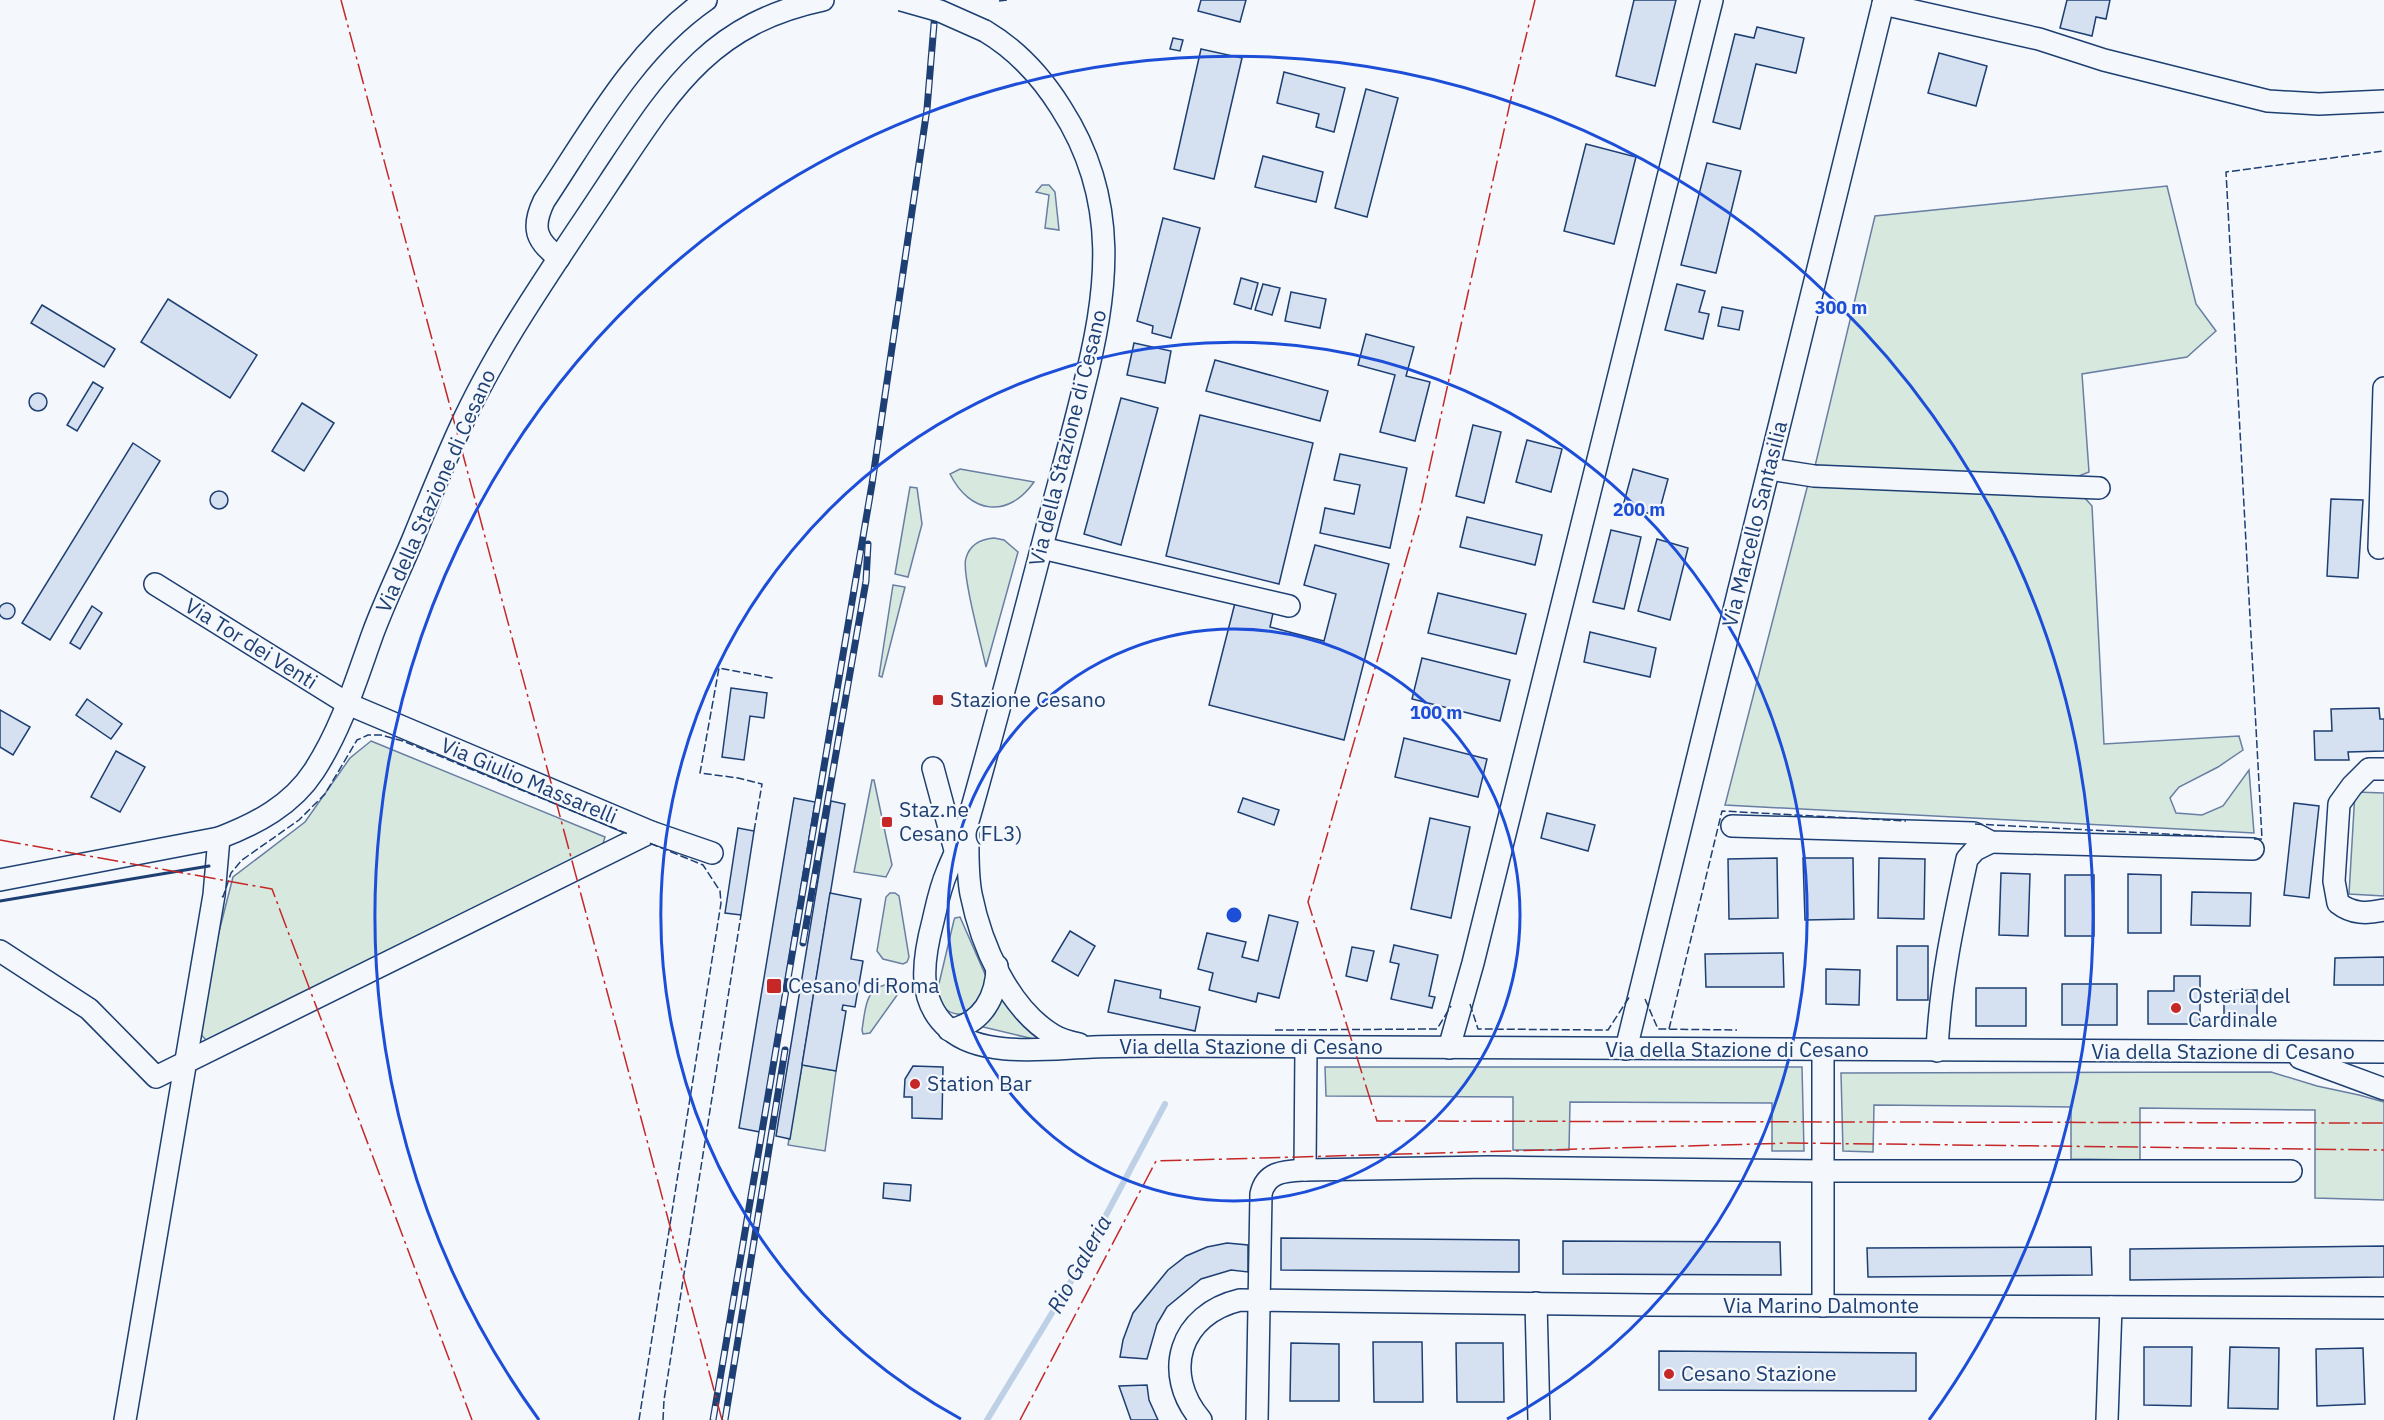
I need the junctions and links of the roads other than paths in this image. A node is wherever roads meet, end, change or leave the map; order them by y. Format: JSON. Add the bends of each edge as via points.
{"nodes":[{"id":1,"x":706,"y":0,"type":"edge"},
{"id":2,"x":823,"y":0,"type":"edge"},
{"id":3,"x":901,"y":0,"type":"edge"},
{"id":4,"x":1712,"y":0,"type":"edge"},
{"id":5,"x":1883,"y":2,"type":"edge"},
{"id":6,"x":2384,"y":101,"type":"edge"},
{"id":7,"x":559,"y":258,"type":"junction"},
{"id":8,"x":2384,"y":388,"type":"edge"},
{"id":9,"x":1768,"y":469,"type":"junction"},
{"id":10,"x":2099,"y":488,"type":"dead end"},
{"id":11,"x":2381,"y":541,"type":"edge"},
{"id":12,"x":1042,"y":548,"type":"junction"},
{"id":13,"x":155,"y":584,"type":"dead end"},
{"id":14,"x":1289,"y":606,"type":"dead end"},
{"id":15,"x":348,"y":704,"type":"junction"},
{"id":16,"x":933,"y":768,"type":"dead end"},
{"id":17,"x":2384,"y":768,"type":"edge"},
{"id":18,"x":968,"y":823,"type":"junction"},
{"id":19,"x":1732,"y":826,"type":"dead end"},
{"id":20,"x":651,"y":832,"type":"junction"},
{"id":21,"x":219,"y":838,"type":"junction"},
{"id":22,"x":1991,"y":842,"type":"junction"},
{"id":23,"x":2253,"y":849,"type":"dead end"},
{"id":24,"x":956,"y":850,"type":"junction"},
{"id":25,"x":712,"y":853,"type":"dead end"},
{"id":26,"x":0,"y":880,"type":"edge"},
{"id":27,"x":2384,"y":910,"type":"edge"},
{"id":28,"x":0,"y":951,"type":"edge"},
{"id":29,"x":997,"y":966,"type":"junction"},
{"id":30,"x":950,"y":1030,"type":"junction"},
{"id":31,"x":1090,"y":1047,"type":"junction"},
{"id":32,"x":1306,"y":1047,"type":"junction"},
{"id":33,"x":1449,"y":1048,"type":"junction"},
{"id":34,"x":1626,"y":1049,"type":"junction"},
{"id":35,"x":1823,"y":1051,"type":"junction"},
{"id":36,"x":1937,"y":1051,"type":"junction"},
{"id":37,"x":2282,"y":1052,"type":"junction"},
{"id":38,"x":2384,"y":1052,"type":"edge"},
{"id":39,"x":184,"y":1062,"type":"junction"},
{"id":40,"x":2384,"y":1089,"type":"edge"},
{"id":41,"x":1305,"y":1170,"type":"junction"},
{"id":42,"x":1823,"y":1171,"type":"junction"},
{"id":43,"x":2291,"y":1171,"type":"dead end"},
{"id":44,"x":1258,"y":1300,"type":"junction"},
{"id":45,"x":1536,"y":1303,"type":"junction"},
{"id":46,"x":1823,"y":1306,"type":"junction"},
{"id":47,"x":2111,"y":1307,"type":"junction"},
{"id":48,"x":2384,"y":1308,"type":"edge"},
{"id":49,"x":125,"y":1420,"type":"edge"},
{"id":50,"x":1201,"y":1420,"type":"edge"},
{"id":51,"x":1257,"y":1420,"type":"edge"},
{"id":52,"x":1539,"y":1420,"type":"edge"},
{"id":53,"x":2107,"y":1420,"type":"edge"}],
"edges":[{"from":1,"to":7,"type":"street","via":[[664,34],[634,68],[544,201],[537,233],[546,248]]},
{"from":2,"to":7,"type":"street","name":"Via della Stazione di Cesano","via":[[761,18],[698,62],[659,108]]},
{"from":3,"to":12,"type":"street","name":"Via della Stazione di Cesano","bridge":true,"via":[[940,11],[1004,42],[1052,94],[1090,166],[1104,230],[1102,305]]},
{"from":4,"to":33,"type":"street"},
{"from":5,"to":6,"type":"street","via":[[2039,39],[2104,60],[2268,101]]},
{"from":5,"to":9,"type":"street","name":"Via Marcello Santasilia"},
{"from":7,"to":15,"type":"street","name":"Via della Stazione di Cesano","via":[[498,355],[459,430],[374,631]]},
{"from":8,"to":11,"type":"street"},
{"from":9,"to":10,"type":"street","via":[[1814,476]]},
{"from":9,"to":34,"type":"street","name":"Via Marcello Santasilia"},
{"from":12,"to":14,"type":"street"},
{"from":12,"to":18,"type":"street","name":"Via della Stazione di Cesano"},
{"from":13,"to":15,"type":"street","name":"Via Tor dei Venti"},
{"from":15,"to":20,"type":"street","name":"Via Giulio Massarelli"},
{"from":15,"to":21,"type":"street","name":"Via della Stazione di Cesano","via":[[323,756],[299,788],[264,818]]},
{"from":16,"to":24,"type":"street"},
{"from":17,"to":27,"type":"street","via":[[2369,769],[2339,804],[2334,881],[2338,903],[2348,911]]},
{"from":18,"to":24,"type":"street","name":"Via della Stazione di Cesano"},
{"from":18,"to":29,"type":"street","name":"Via della Stazione di Cesano","via":[[971,895]]},
{"from":19,"to":22,"type":"street","via":[[1974,833]]},
{"from":20,"to":25,"type":"street","name":"Via Giulio Massarelli"},
{"from":20,"to":39,"type":"street"},
{"from":21,"to":26,"type":"street","name":"Via della Stazione di Cesano"},
{"from":21,"to":39,"type":"street","via":[[214,895]]},
{"from":22,"to":23,"type":"street"},
{"from":22,"to":36,"type":"street","via":[[1967,859],[1949,939],[1939,1004]]},
{"from":24,"to":30,"type":"street","name":"Via della Stazione di Cesano","via":[[941,887],[924,961],[927,997]]},
{"from":28,"to":39,"type":"street","via":[[89,1010],[156,1077]]},
{"from":29,"to":30,"type":"street","via":[[995,990],[984,1011],[970,1023]]},
{"from":29,"to":31,"type":"street","name":"Via della Stazione di Cesano","via":[[1036,1023],[1055,1037]]},
{"from":30,"to":31,"type":"street","name":"Via della Stazione di Cesano","via":[[992,1047]]},
{"from":31,"to":32,"type":"street","name":"Via della Stazione di Cesano"},
{"from":32,"to":33,"type":"street","name":"Via della Stazione di Cesano"},
{"from":32,"to":41,"type":"street"},
{"from":33,"to":34,"type":"street","name":"Via della Stazione di Cesano"},
{"from":34,"to":35,"type":"street","name":"Via della Stazione di Cesano"},
{"from":35,"to":36,"type":"street","name":"Via della Stazione di Cesano"},
{"from":35,"to":42,"type":"street"},
{"from":36,"to":37,"type":"street","name":"Via della Stazione di Cesano"},
{"from":37,"to":38,"type":"street","name":"Via della Stazione di Cesano"},
{"from":37,"to":40,"type":"street"},
{"from":39,"to":49,"type":"street"},
{"from":41,"to":42,"type":"street","via":[[1489,1167]]},
{"from":41,"to":44,"type":"street","via":[[1276,1174],[1262,1188]]},
{"from":42,"to":43,"type":"street"},
{"from":42,"to":46,"type":"street"},
{"from":44,"to":45,"type":"street","name":"Via Marino Dalmonte"},
{"from":44,"to":50,"type":"street","name":"Via Marino Dalmonte","via":[[1240,1300],[1214,1310],[1202,1317],[1185,1339],[1180,1379],[1186,1400]]},
{"from":44,"to":51,"type":"street"},
{"from":45,"to":46,"type":"street","name":"Via Marino Dalmonte"},
{"from":45,"to":52,"type":"street"},
{"from":46,"to":47,"type":"street","name":"Via Marino Dalmonte"},
{"from":47,"to":48,"type":"street","name":"Via Marino Dalmonte"},
{"from":47,"to":53,"type":"street"}]}
